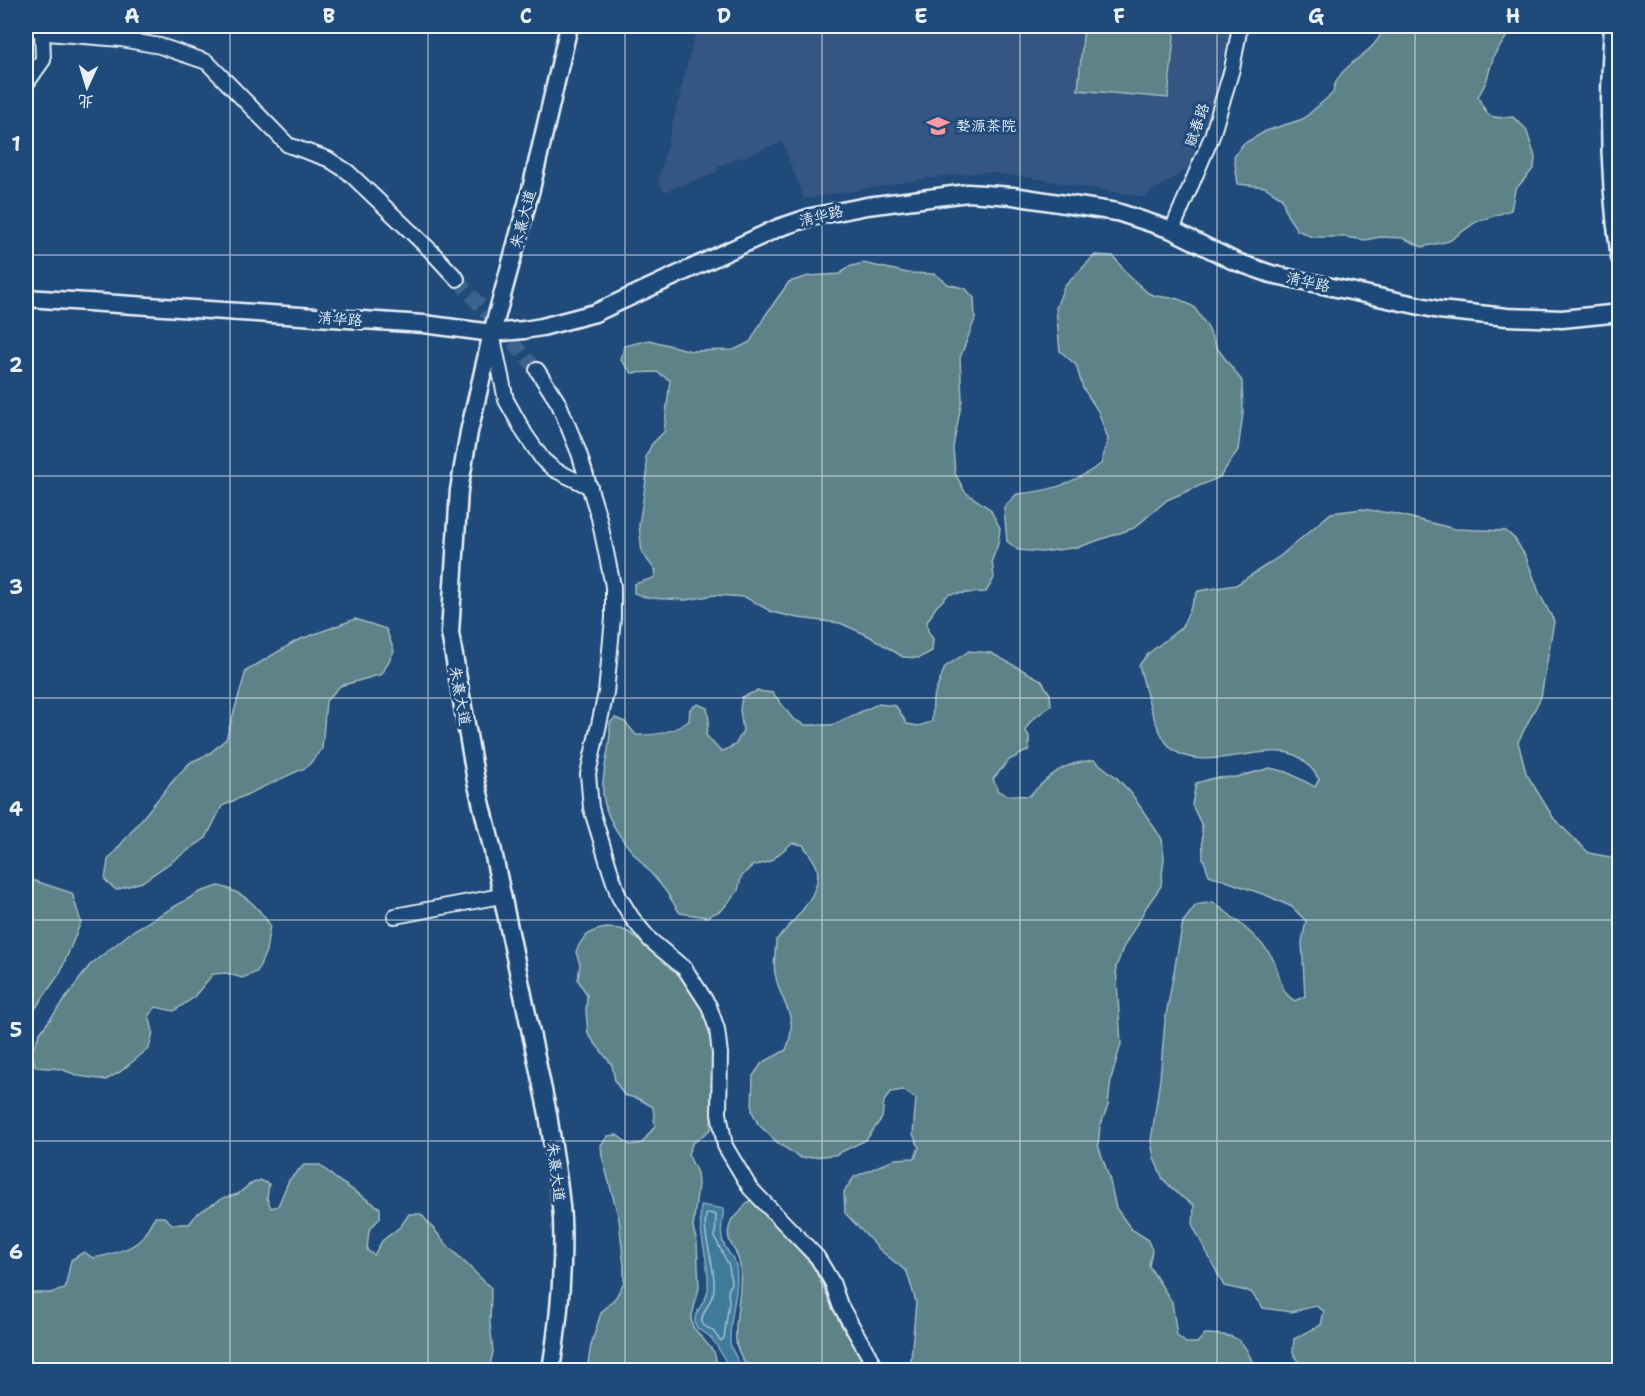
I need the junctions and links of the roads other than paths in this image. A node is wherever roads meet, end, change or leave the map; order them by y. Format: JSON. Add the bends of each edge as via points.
{"nodes":[{"id":1,"x":27,"y":26,"type":"edge"},
{"id":2,"x":569,"y":26,"type":"edge"},
{"id":3,"x":1240,"y":26,"type":"edge"},
{"id":4,"x":1613,"y":26,"type":"edge"},
{"id":5,"x":42,"y":31,"type":"junction"},
{"id":6,"x":121,"y":32,"type":"edge"},
{"id":7,"x":26,"y":84,"type":"edge"},
{"id":8,"x":1172,"y":230,"type":"junction"},
{"id":9,"x":1620,"y":258,"type":"edge"},
{"id":10,"x":457,"y":279,"type":"tunnel mouth"},
{"id":11,"x":26,"y":298,"type":"edge"},
{"id":12,"x":1620,"y":313,"type":"edge"},
{"id":13,"x":492,"y":333,"type":"junction"},
{"id":14,"x":537,"y":370,"type":"tunnel mouth"},
{"id":15,"x":590,"y":487,"type":"junction"},
{"id":16,"x":501,"y":896,"type":"junction"},
{"id":17,"x":395,"y":916,"type":"dead end"},
{"id":18,"x":551,"y":1371,"type":"edge"},
{"id":19,"x":877,"y":1371,"type":"edge"}],
"edges":[{"from":1,"to":5,"type":"street"},
{"from":2,"to":13,"type":"main road","name":"朱熹大道"},
{"from":3,"to":8,"type":"street","name":"赋春路","via":[[1212,136]]},
{"from":4,"to":9,"type":"main road","via":[[1613,213]]},
{"from":5,"to":6,"type":"street"},
{"from":5,"to":7,"type":"street","via":[[43,60]]},
{"from":6,"to":10,"type":"street","via":[[207,63],[288,145],[328,159],[348,172]]},
{"from":8,"to":12,"type":"main road","name":"清华路","via":[[1271,274],[1439,310],[1562,319]]},
{"from":8,"to":13,"type":"main road","name":"清华路","via":[[1118,212],[1012,196],[968,193],[867,206],[778,228],[595,313],[542,327]]},
{"from":11,"to":13,"type":"main road","name":"清华路","via":[[424,324]]},
{"from":13,"to":15,"type":"street","via":[[504,393],[525,434],[555,470]]},
{"from":13,"to":16,"type":"main road","name":"朱熹大道","via":[[459,490],[450,633]]},
{"from":14,"to":15,"type":"street","via":[[559,404]]},
{"from":15,"to":19,"type":"street","via":[[613,586],[606,693],[588,774],[591,808],[610,870],[619,897],[632,918],[650,940],[686,969],[709,1006],[720,1054],[718,1113],[725,1146],[750,1188],[821,1263]]},
{"from":16,"to":17,"type":"street"},
{"from":16,"to":18,"type":"main road","name":"朱熹大道","via":[[548,1114],[562,1219],[559,1313]]}]}
